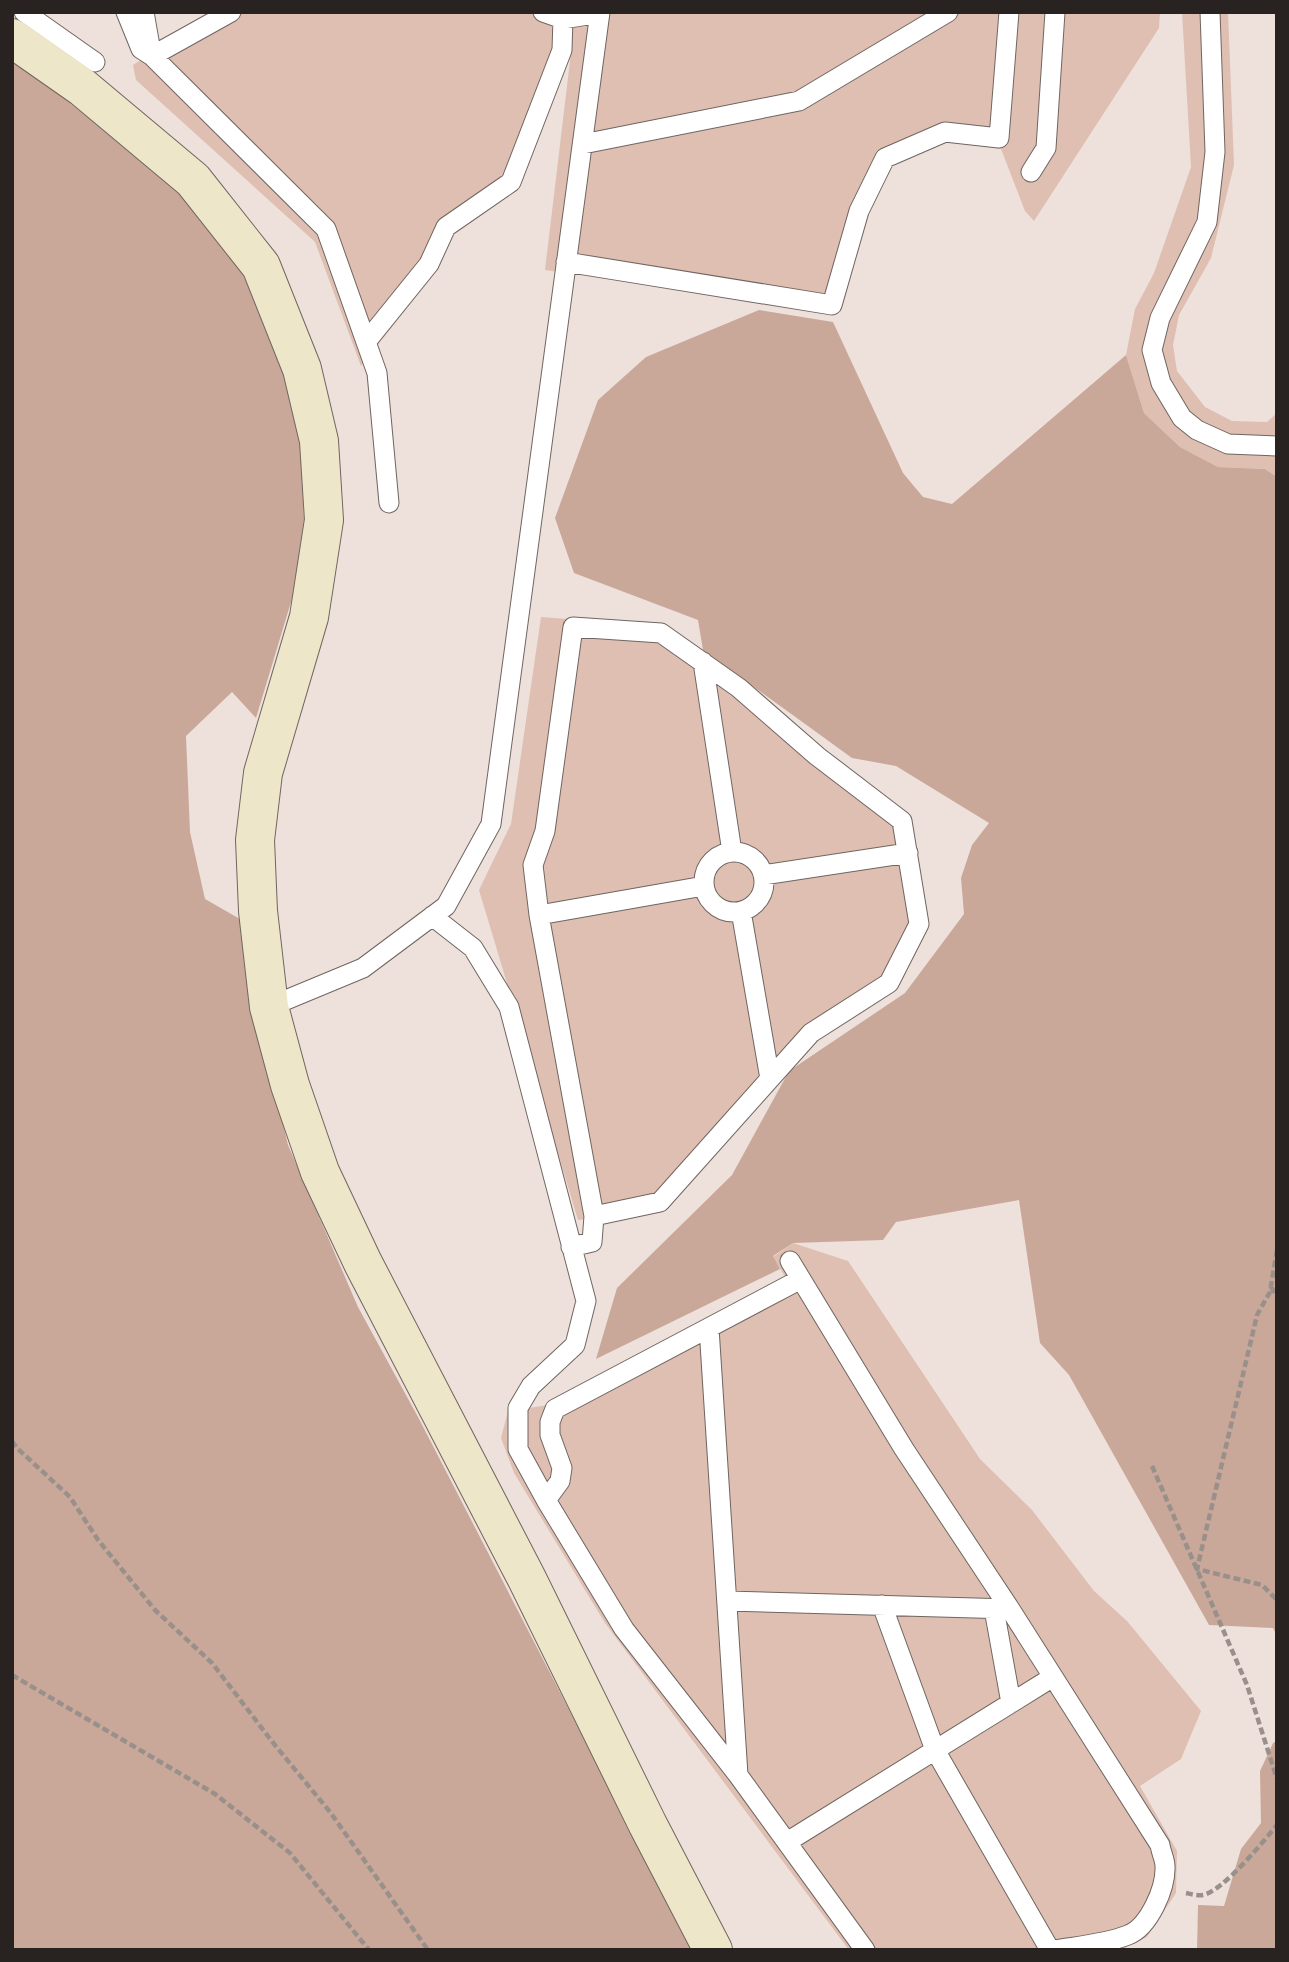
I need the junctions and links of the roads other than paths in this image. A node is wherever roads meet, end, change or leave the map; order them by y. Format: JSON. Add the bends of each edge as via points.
{"nodes":[{"id":1,"x":24,"y":12,"type":"edge"},
{"id":2,"x":126,"y":12,"type":"edge"},
{"id":3,"x":144,"y":12,"type":"edge"},
{"id":4,"x":231,"y":12,"type":"edge"},
{"id":5,"x":543,"y":12,"type":"edge"},
{"id":6,"x":948,"y":12,"type":"edge"},
{"id":7,"x":1009,"y":12,"type":"edge"},
{"id":8,"x":1055,"y":12,"type":"edge"},
{"id":9,"x":1210,"y":12,"type":"edge"},
{"id":10,"x":600,"y":13,"type":"edge"},
{"id":11,"x":563,"y":19,"type":"junction"},
{"id":12,"x":12,"y":38,"type":"edge"},
{"id":13,"x":152,"y":56,"type":"junction"},
{"id":14,"x":95,"y":62,"type":"dead end"},
{"id":15,"x":583,"y":144,"type":"junction"},
{"id":16,"x":1031,"y":172,"type":"dead end"},
{"id":17,"x":566,"y":262,"type":"junction"},
{"id":18,"x":366,"y":342,"type":"junction"},
{"id":19,"x":1277,"y":446,"type":"edge"},
{"id":20,"x":390,"y":503,"type":"dead end"},
{"id":21,"x":703,"y":663,"type":"junction"},
{"id":22,"x":732,"y":852,"type":"junction"},
{"id":23,"x":908,"y":853,"type":"junction"},
{"id":24,"x":763,"y":875,"type":"junction"},
{"id":25,"x":704,"y":886,"type":"junction"},
{"id":26,"x":741,"y":911,"type":"junction"},
{"id":27,"x":539,"y":915,"type":"junction"},
{"id":28,"x":432,"y":916,"type":"junction"},
{"id":29,"x":270,"y":1007,"type":"junction"},
{"id":30,"x":769,"y":1079,"type":"junction"},
{"id":31,"x":594,"y":1216,"type":"junction"},
{"id":32,"x":571,"y":1247,"type":"junction"},
{"id":33,"x":790,"y":1261,"type":"dead end"},
{"id":34,"x":801,"y":1279,"type":"junction"},
{"id":35,"x":709,"y":1328,"type":"junction"},
{"id":36,"x":546,"y":1500,"type":"junction"},
{"id":37,"x":727,"y":1601,"type":"junction"},
{"id":38,"x":882,"y":1605,"type":"junction"},
{"id":39,"x":1002,"y":1609,"type":"junction"},
{"id":40,"x":1053,"y":1677,"type":"junction"},
{"id":41,"x":1011,"y":1703,"type":"junction"},
{"id":42,"x":935,"y":1750,"type":"junction"},
{"id":43,"x":738,"y":1775,"type":"junction"},
{"id":44,"x":787,"y":1842,"type":"junction"},
{"id":45,"x":713,"y":1950,"type":"edge"},
{"id":46,"x":865,"y":1950,"type":"edge"},
{"id":47,"x":1052,"y":1950,"type":"edge"}],
"edges":[{"from":1,"to":14,"type":"lane"},
{"from":2,"to":13,"type":"lane","via":[[141,49]]},
{"from":3,"to":13,"type":"lane"},
{"from":4,"to":13,"type":"lane"},
{"from":5,"to":11,"type":"lane"},
{"from":6,"to":15,"type":"lane","via":[[799,101]]},
{"from":7,"to":17,"type":"lane","via":[[999,138],[945,132],[885,158],[859,211],[832,306]]},
{"from":8,"to":16,"type":"lane","via":[[1046,148]]},
{"from":9,"to":19,"type":"lane","via":[[1215,152],[1207,222],[1160,318],[1152,350],[1161,383],[1182,418],[1197,430],[1228,444]]},
{"from":10,"to":11,"type":"lane"},
{"from":10,"to":15,"type":"lane"},
{"from":11,"to":18,"type":"lane","via":[[562,50],[510,182],[446,227],[429,264]]},
{"from":12,"to":29,"type":"street","via":[[82,87],[193,180],[261,266],[302,369],[319,442],[324,520],[309,617],[262,773],[255,840]]},
{"from":13,"to":18,"type":"lane","via":[[326,229]]},
{"from":15,"to":17,"type":"lane"},
{"from":17,"to":28,"type":"lane","via":[[491,824],[446,906]]},
{"from":18,"to":20,"type":"lane","via":[[377,373]]},
{"from":21,"to":22,"type":"lane"},
{"from":21,"to":23,"type":"lane","via":[[902,821]]},
{"from":21,"to":27,"type":"lane","via":[[661,633],[573,627],[545,831],[533,865]]},
{"from":22,"to":24,"type":"lane","via":[[754,859]]},
{"from":22,"to":25,"type":"lane","via":[[710,863]]},
{"from":23,"to":24,"type":"lane"},
{"from":23,"to":30,"type":"lane","via":[[919,924],[889,983],[811,1033]]},
{"from":24,"to":26,"type":"lane","via":[[761,895]]},
{"from":25,"to":26,"type":"lane","via":[[717,907]]},
{"from":25,"to":27,"type":"lane"},
{"from":26,"to":30,"type":"lane"},
{"from":27,"to":31,"type":"lane"},
{"from":28,"to":29,"type":"lane","via":[[363,968]]},
{"from":28,"to":32,"type":"lane","via":[[473,948],[509,1007]]},
{"from":29,"to":45,"type":"street","via":[[320,1172]]},
{"from":30,"to":31,"type":"lane","via":[[660,1202]]},
{"from":31,"to":32,"type":"lane","via":[[592,1242]]},
{"from":32,"to":36,"type":"lane","via":[[586,1301],[575,1345],[531,1386],[518,1408],[518,1448]]},
{"from":33,"to":34,"type":"lane"},
{"from":34,"to":35,"type":"lane"},
{"from":34,"to":39,"type":"lane"},
{"from":35,"to":36,"type":"lane","via":[[555,1409],[550,1435],[562,1468],[560,1481]]},
{"from":35,"to":37,"type":"lane"},
{"from":36,"to":43,"type":"lane","via":[[624,1629]]},
{"from":37,"to":38,"type":"lane"},
{"from":37,"to":43,"type":"lane"},
{"from":38,"to":39,"type":"lane"},
{"from":38,"to":42,"type":"lane"},
{"from":39,"to":40,"type":"lane"},
{"from":39,"to":41,"type":"lane"},
{"from":40,"to":41,"type":"lane"},
{"from":40,"to":47,"type":"lane","via":[[1160,1845],[1166,1867],[1159,1899],[1146,1921],[1131,1934]]},
{"from":41,"to":42,"type":"lane"},
{"from":42,"to":44,"type":"lane"},
{"from":42,"to":47,"type":"lane"},
{"from":43,"to":44,"type":"lane"},
{"from":44,"to":46,"type":"lane"}]}
